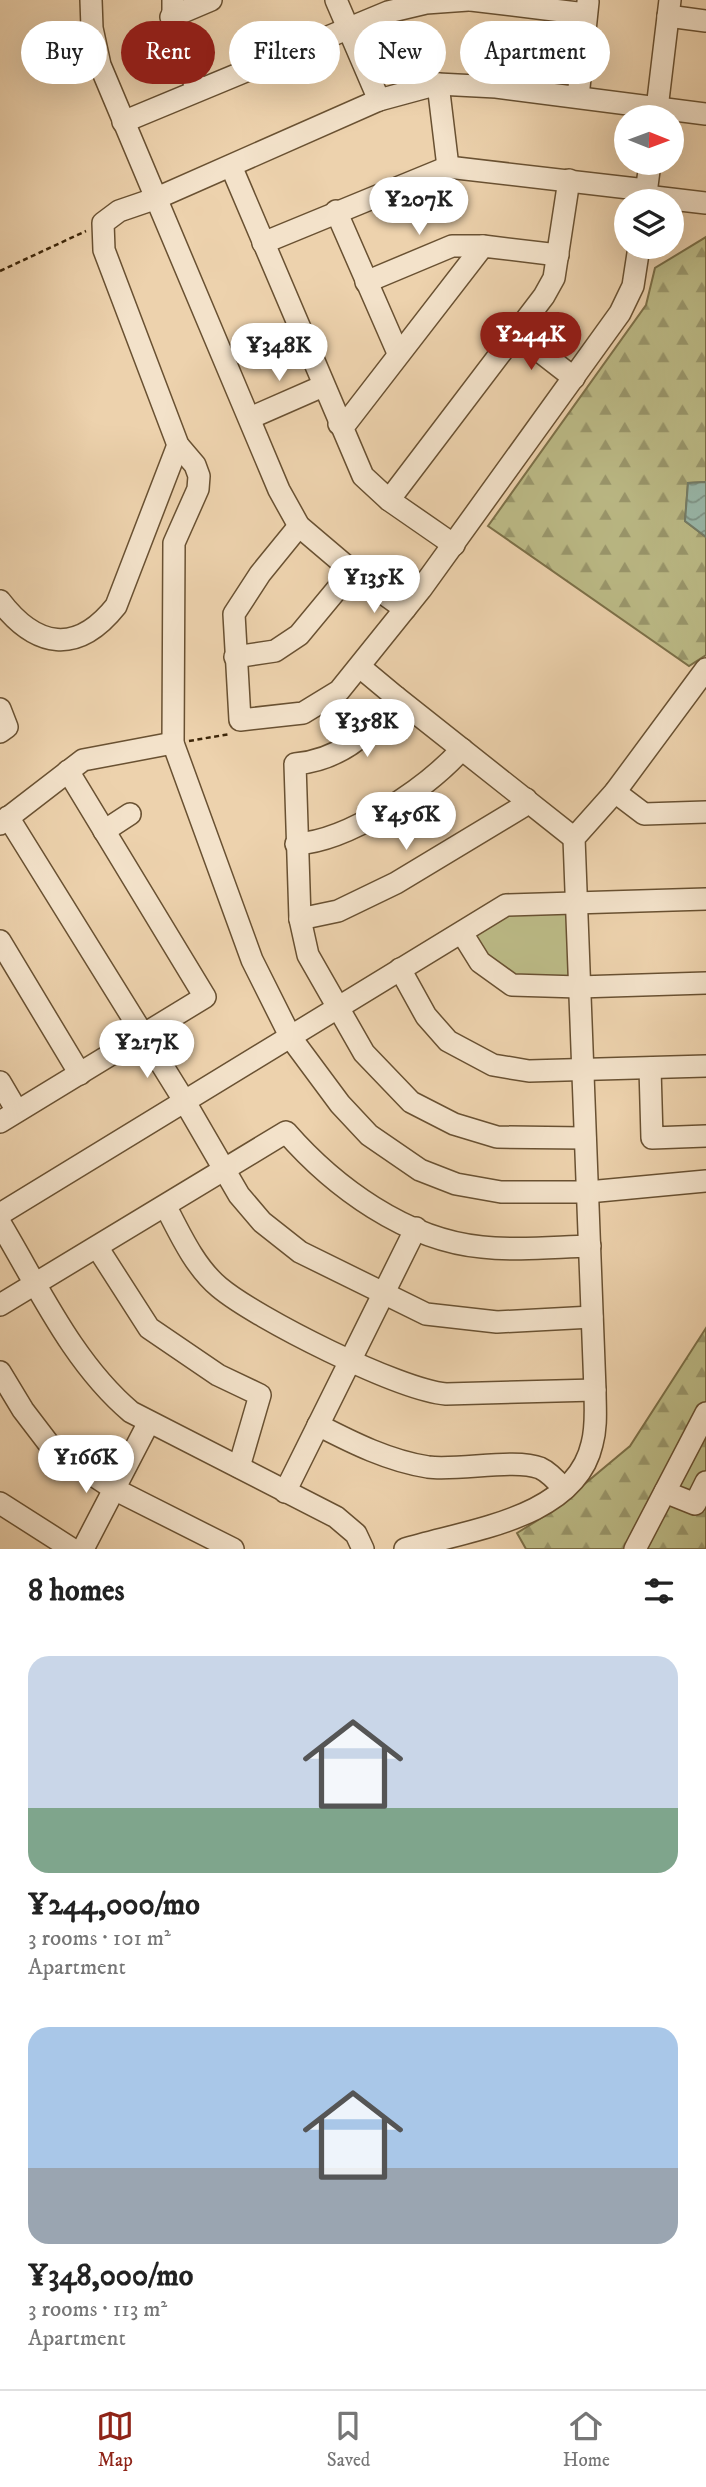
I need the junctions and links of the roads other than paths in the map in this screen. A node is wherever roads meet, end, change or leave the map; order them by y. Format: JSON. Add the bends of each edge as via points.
{"nodes":[{"id":1,"x":91,"y":0,"type":"edge"},
{"id":2,"x":211,"y":0,"type":"edge"},
{"id":3,"x":336,"y":0,"type":"edge"},
{"id":4,"x":470,"y":0,"type":"edge"},
{"id":5,"x":510,"y":2,"type":"edge"},
{"id":6,"x":587,"y":7,"type":"edge"},
{"id":7,"x":172,"y":8,"type":"edge"},
{"id":8,"x":669,"y":8,"type":"edge"},
{"id":9,"x":706,"y":21,"type":"edge"},
{"id":10,"x":347,"y":26,"type":"junction"},
{"id":11,"x":438,"y":84,"type":"junction"},
{"id":12,"x":197,"y":89,"type":"junction"},
{"id":13,"x":578,"y":97,"type":"junction"},
{"id":14,"x":379,"y":100,"type":"junction"},
{"id":15,"x":620,"y":105,"type":"edge"},
{"id":16,"x":658,"y":105,"type":"edge"},
{"id":17,"x":684,"y":113,"type":"edge"},
{"id":18,"x":706,"y":114,"type":"edge"},
{"id":19,"x":123,"y":122,"type":"junction"},
{"id":20,"x":231,"y":166,"type":"junction"},
{"id":21,"x":449,"y":167,"type":"junction"},
{"id":22,"x":569,"y":180,"type":"junction"},
{"id":23,"x":615,"y":189,"type":"edge"},
{"id":24,"x":157,"y":198,"type":"junction"},
{"id":25,"x":684,"y":200,"type":"edge"},
{"id":26,"x":706,"y":203,"type":"edge"},
{"id":27,"x":336,"y":211,"type":"junction"},
{"id":28,"x":263,"y":243,"type":"junction"},
{"id":29,"x":482,"y":246,"type":"junction"},
{"id":30,"x":558,"y":255,"type":"junction"},
{"id":31,"x":637,"y":259,"type":"edge"},
{"id":32,"x":366,"y":282,"type":"junction"},
{"id":33,"x":516,"y":333,"type":"junction"},
{"id":34,"x":398,"y":353,"type":"junction"},
{"id":35,"x":574,"y":378,"type":"junction"},
{"id":36,"x":323,"y":386,"type":"junction"},
{"id":37,"x":250,"y":418,"type":"junction"},
{"id":38,"x":339,"y":424,"type":"junction"},
{"id":39,"x":178,"y":445,"type":"junction"},
{"id":40,"x":389,"y":500,"type":"junction"},
{"id":41,"x":299,"y":526,"type":"junction"},
{"id":42,"x":454,"y":545,"type":"junction"},
{"id":43,"x":352,"y":571,"type":"junction"},
{"id":44,"x":0,"y":601,"type":"edge"},
{"id":45,"x":405,"y":609,"type":"junction"},
{"id":46,"x":236,"y":657,"type":"junction"},
{"id":47,"x":360,"y":667,"type":"junction"},
{"id":48,"x":704,"y":672,"type":"edge"},
{"id":49,"x":396,"y":697,"type":"junction"},
{"id":50,"x":0,"y":709,"type":"edge"},
{"id":51,"x":0,"y":732,"type":"edge"},
{"id":52,"x":173,"y":743,"type":"junction"},
{"id":53,"x":462,"y":749,"type":"junction"},
{"id":54,"x":68,"y":771,"type":"junction"},
{"id":55,"x":615,"y":792,"type":"junction"},
{"id":56,"x":526,"y":799,"type":"junction"},
{"id":57,"x":706,"y":812,"type":"edge"},
{"id":58,"x":130,"y":814,"type":"dead end"},
{"id":59,"x":4,"y":820,"type":"edge"},
{"id":60,"x":104,"y":831,"type":"junction"},
{"id":61,"x":574,"y":838,"type":"junction"},
{"id":62,"x":296,"y":844,"type":"junction"},
{"id":63,"x":706,"y":899,"type":"edge"},
{"id":64,"x":576,"y":903,"type":"junction"},
{"id":65,"x":300,"y":919,"type":"junction"},
{"id":66,"x":462,"y":933,"type":"junction"},
{"id":67,"x":0,"y":941,"type":"edge"},
{"id":68,"x":400,"y":969,"type":"junction"},
{"id":69,"x":706,"y":984,"type":"edge"},
{"id":70,"x":579,"y":987,"type":"junction"},
{"id":71,"x":336,"y":1007,"type":"junction"},
{"id":72,"x":144,"y":1036,"type":"junction"},
{"id":73,"x":291,"y":1038,"type":"junction"},
{"id":74,"x":706,"y":1066,"type":"edge"},
{"id":75,"x":650,"y":1068,"type":"junction"},
{"id":76,"x":583,"y":1070,"type":"junction"},
{"id":77,"x":80,"y":1074,"type":"junction"},
{"id":78,"x":0,"y":1082,"type":"edge"},
{"id":79,"x":185,"y":1102,"type":"junction"},
{"id":80,"x":9,"y":1117,"type":"edge"},
{"id":81,"x":706,"y":1136,"type":"edge"},
{"id":82,"x":585,"y":1138,"type":"junction"},
{"id":83,"x":222,"y":1169,"type":"junction"},
{"id":84,"x":706,"y":1181,"type":"edge"},
{"id":85,"x":588,"y":1192,"type":"junction"},
{"id":86,"x":166,"y":1207,"type":"junction"},
{"id":87,"x":0,"y":1214,"type":"edge"},
{"id":88,"x":0,"y":1223,"type":"edge"},
{"id":89,"x":416,"y":1228,"type":"junction"},
{"id":90,"x":590,"y":1246,"type":"junction"},
{"id":91,"x":97,"y":1247,"type":"junction"},
{"id":92,"x":36,"y":1283,"type":"junction"},
{"id":93,"x":384,"y":1294,"type":"junction"},
{"id":94,"x":0,"y":1305,"type":"edge"},
{"id":95,"x":592,"y":1317,"type":"junction"},
{"id":96,"x":351,"y":1360,"type":"junction"},
{"id":97,"x":0,"y":1372,"type":"edge"},
{"id":98,"x":595,"y":1390,"type":"junction"},
{"id":99,"x":706,"y":1413,"type":"edge"},
{"id":100,"x":149,"y":1422,"type":"junction"},
{"id":101,"x":318,"y":1426,"type":"junction"},
{"id":102,"x":239,"y":1468,"type":"junction"},
{"id":103,"x":706,"y":1482,"type":"edge"},
{"id":104,"x":114,"y":1489,"type":"junction"},
{"id":105,"x":564,"y":1489,"type":"junction"},
{"id":106,"x":285,"y":1492,"type":"junction"},
{"id":107,"x":665,"y":1492,"type":"junction"},
{"id":108,"x":0,"y":1503,"type":"edge"},
{"id":109,"x":72,"y":1549,"type":"edge"},
{"id":110,"x":83,"y":1549,"type":"edge"},
{"id":111,"x":233,"y":1549,"type":"edge"},
{"id":112,"x":363,"y":1549,"type":"edge"},
{"id":113,"x":405,"y":1549,"type":"edge"},
{"id":114,"x":635,"y":1549,"type":"edge"}],
"edges":[{"from":1,"to":19,"type":"street","via":[[100,65]]},
{"from":2,"to":7,"type":"street"},
{"from":3,"to":10,"type":"street"},
{"from":4,"to":5,"type":"street"},
{"from":4,"to":10,"type":"street","via":[[426,3]]},
{"from":5,"to":6,"type":"street"},
{"from":6,"to":13,"type":"street"},
{"from":7,"to":12,"type":"street","via":[[173,30]]},
{"from":8,"to":9,"type":"street"},
{"from":8,"to":16,"type":"street"},
{"from":10,"to":12,"type":"street"},
{"from":10,"to":14,"type":"street"},
{"from":11,"to":13,"type":"street"},
{"from":11,"to":14,"type":"street"},
{"from":11,"to":21,"type":"street"},
{"from":12,"to":19,"type":"street"},
{"from":13,"to":15,"type":"street"},
{"from":14,"to":20,"type":"street"},
{"from":17,"to":18,"type":"street"},
{"from":19,"to":24,"type":"street"},
{"from":20,"to":24,"type":"street"},
{"from":20,"to":28,"type":"street"},
{"from":21,"to":22,"type":"street"},
{"from":21,"to":27,"type":"street"},
{"from":22,"to":23,"type":"street"},
{"from":22,"to":30,"type":"street"},
{"from":24,"to":37,"type":"street"},
{"from":24,"to":39,"type":"street","via":[[119,211],[103,223],[104,250]]},
{"from":25,"to":26,"type":"street"},
{"from":27,"to":28,"type":"street"},
{"from":27,"to":32,"type":"street"},
{"from":28,"to":36,"type":"street"},
{"from":29,"to":30,"type":"street"},
{"from":29,"to":32,"type":"street","via":[[452,246]]},
{"from":29,"to":34,"type":"street"},
{"from":30,"to":33,"type":"street","via":[[554,278]]},
{"from":31,"to":35,"type":"street","via":[[633,286],[620,313]]},
{"from":32,"to":34,"type":"street"},
{"from":33,"to":35,"type":"street"},
{"from":33,"to":40,"type":"street"},
{"from":34,"to":38,"type":"street","via":[[347,422]]},
{"from":35,"to":42,"type":"street"},
{"from":36,"to":37,"type":"street"},
{"from":36,"to":38,"type":"street"},
{"from":37,"to":41,"type":"street","via":[[278,490]]},
{"from":38,"to":40,"type":"street","via":[[363,476]]},
{"from":39,"to":44,"type":"street","via":[[116,606],[105,620],[71,638],[52,640],[34,635]]},
{"from":39,"to":52,"type":"street","via":[[199,476],[198,489],[174,543]]},
{"from":40,"to":42,"type":"street"},
{"from":41,"to":43,"type":"street"},
{"from":41,"to":46,"type":"street","via":[[234,614]]},
{"from":42,"to":45,"type":"street"},
{"from":43,"to":45,"type":"street"},
{"from":43,"to":46,"type":"street","via":[[299,635],[275,651]]},
{"from":45,"to":47,"type":"street"},
{"from":46,"to":47,"type":"street","via":[[240,720],[303,713],[339,691]]},
{"from":47,"to":49,"type":"street"},
{"from":48,"to":55,"type":"street"},
{"from":49,"to":53,"type":"street"},
{"from":49,"to":62,"type":"street","via":[[362,737],[344,750],[295,764]]},
{"from":50,"to":51,"type":"street","via":[[7,727]]},
{"from":52,"to":54,"type":"street","via":[[83,760]]},
{"from":52,"to":73,"type":"street","via":[[252,961]]},
{"from":53,"to":56,"type":"street"},
{"from":53,"to":62,"type":"street","via":[[440,775],[345,833]]},
{"from":54,"to":59,"type":"street"},
{"from":54,"to":60,"type":"street"},
{"from":55,"to":57,"type":"street","via":[[644,814]]},
{"from":55,"to":61,"type":"street"},
{"from":56,"to":61,"type":"street"},
{"from":56,"to":65,"type":"street","via":[[522,807],[396,883],[338,911]]},
{"from":58,"to":60,"type":"street"},
{"from":59,"to":72,"type":"street"},
{"from":60,"to":72,"type":"street","via":[[205,997]]},
{"from":61,"to":64,"type":"street"},
{"from":62,"to":65,"type":"street"},
{"from":63,"to":64,"type":"street"},
{"from":64,"to":66,"type":"street","via":[[506,905]]},
{"from":64,"to":70,"type":"street"},
{"from":65,"to":71,"type":"street","via":[[308,955]]},
{"from":66,"to":68,"type":"street"},
{"from":66,"to":70,"type":"street","via":[[480,962],[512,985]]},
{"from":67,"to":77,"type":"street"},
{"from":68,"to":71,"type":"street"},
{"from":68,"to":76,"type":"street","via":[[426,1016],[448,1041],[470,1055],[511,1070]]},
{"from":69,"to":70,"type":"street"},
{"from":70,"to":76,"type":"street"},
{"from":71,"to":73,"type":"street"},
{"from":71,"to":82,"type":"street","via":[[364,1053],[411,1102],[454,1124],[498,1138]]},
{"from":72,"to":77,"type":"street"},
{"from":72,"to":79,"type":"street"},
{"from":73,"to":79,"type":"street"},
{"from":73,"to":85,"type":"street","via":[[369,1135],[420,1170],[456,1184],[500,1192]]},
{"from":74,"to":75,"type":"street"},
{"from":75,"to":76,"type":"street"},
{"from":75,"to":81,"type":"street","via":[[652,1138]]},
{"from":76,"to":82,"type":"street"},
{"from":77,"to":80,"type":"street"},
{"from":78,"to":80,"type":"street"},
{"from":79,"to":83,"type":"street"},
{"from":79,"to":87,"type":"street"},
{"from":82,"to":85,"type":"street"},
{"from":83,"to":86,"type":"street"},
{"from":83,"to":89,"type":"street","via":[[286,1132],[335,1183]]},
{"from":83,"to":93,"type":"street","via":[[262,1222],[300,1252]]},
{"from":84,"to":85,"type":"street"},
{"from":85,"to":90,"type":"street"},
{"from":86,"to":91,"type":"street"},
{"from":86,"to":96,"type":"street","via":[[185,1243],[218,1286],[250,1308]]},
{"from":88,"to":92,"type":"street"},
{"from":89,"to":90,"type":"street","via":[[447,1241],[480,1247]]},
{"from":89,"to":93,"type":"street"},
{"from":90,"to":95,"type":"street"},
{"from":91,"to":92,"type":"street"},
{"from":91,"to":102,"type":"street","via":[[149,1328],[218,1375],[260,1395]]},
{"from":92,"to":94,"type":"street"},
{"from":92,"to":100,"type":"street","via":[[87,1367],[111,1395]]},
{"from":93,"to":95,"type":"street","via":[[426,1314],[459,1320]]},
{"from":93,"to":96,"type":"street"},
{"from":95,"to":98,"type":"street"},
{"from":96,"to":98,"type":"street","via":[[429,1393]]},
{"from":96,"to":101,"type":"street"},
{"from":97,"to":104,"type":"street","via":[[52,1448]]},
{"from":98,"to":105,"type":"street","via":[[592,1446],[585,1464]]},
{"from":99,"to":107,"type":"street"},
{"from":100,"to":102,"type":"street"},
{"from":100,"to":104,"type":"street"},
{"from":101,"to":105,"type":"street","via":[[361,1447],[429,1467],[541,1468]]},
{"from":101,"to":106,"type":"street"},
{"from":102,"to":106,"type":"street"},
{"from":103,"to":107,"type":"street","via":[[695,1504]]},
{"from":104,"to":110,"type":"street"},
{"from":104,"to":111,"type":"street"},
{"from":105,"to":113,"type":"street","via":[[528,1513]]},
{"from":106,"to":112,"type":"street","via":[[347,1525]]},
{"from":107,"to":114,"type":"street"},
{"from":108,"to":109,"type":"street"}]}
